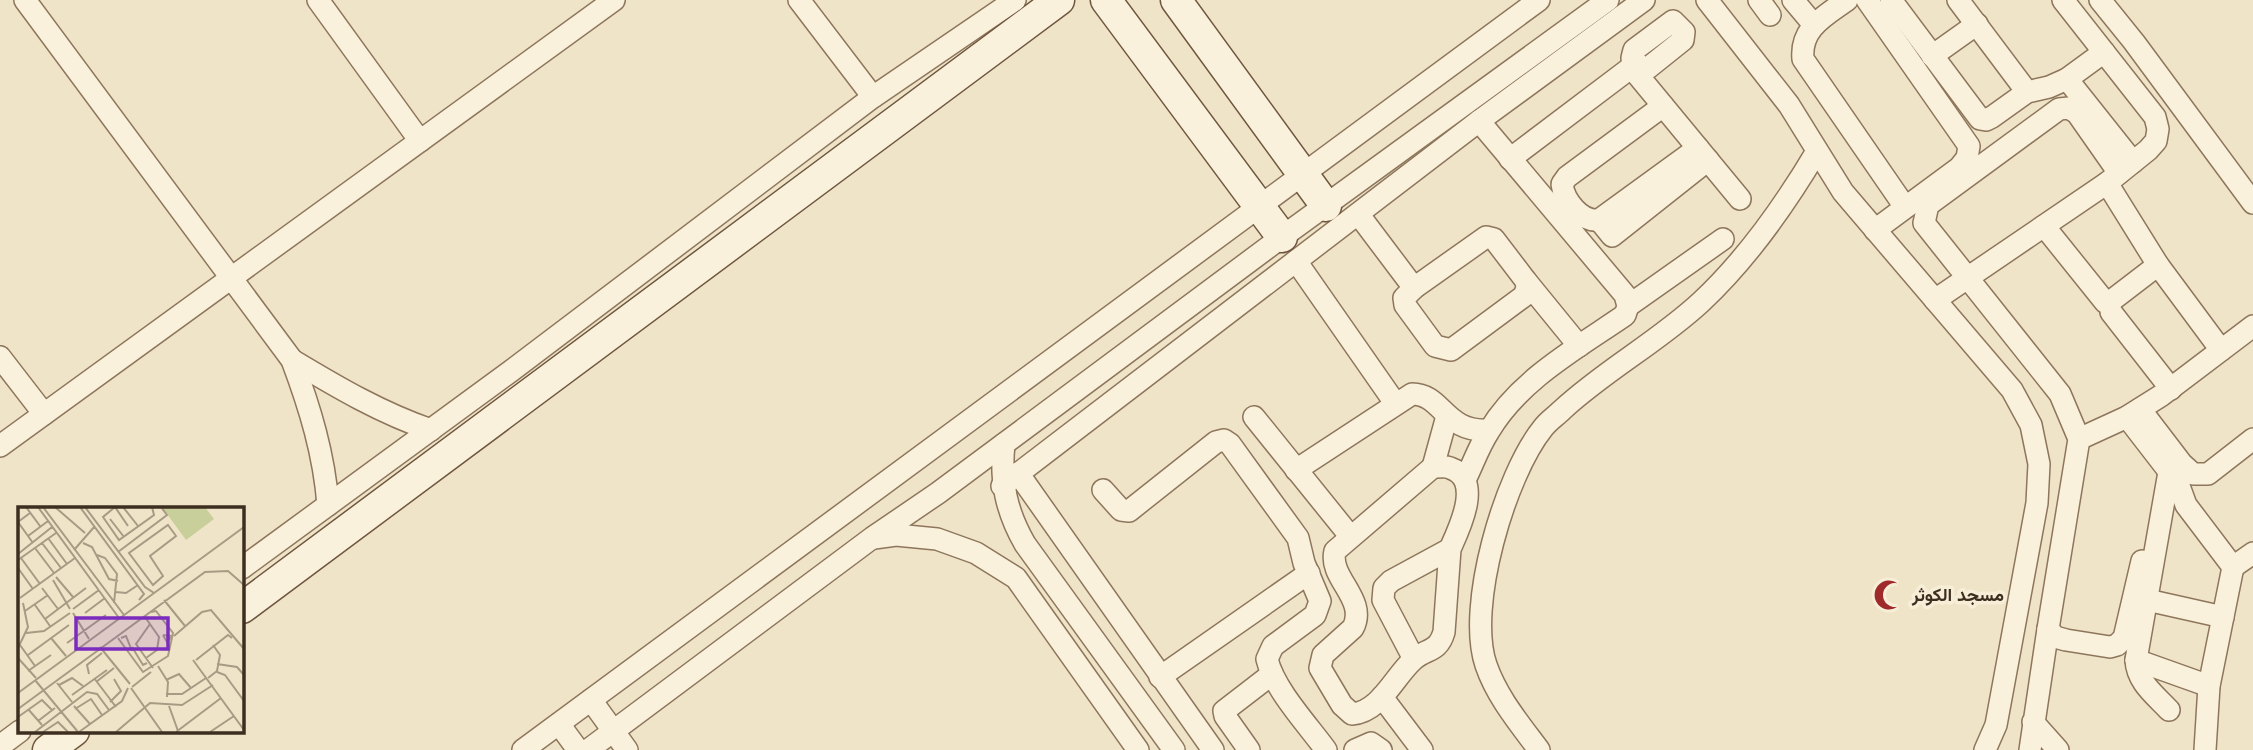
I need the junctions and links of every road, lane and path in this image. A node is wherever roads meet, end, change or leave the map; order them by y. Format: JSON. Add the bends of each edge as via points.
{"nodes":[{"id":1,"x":25,"y":0,"type":"edge"},
{"id":2,"x":318,"y":0,"type":"edge"},
{"id":3,"x":614,"y":0,"type":"edge"},
{"id":4,"x":799,"y":0,"type":"edge"},
{"id":5,"x":1016,"y":0,"type":"edge"},
{"id":6,"x":1059,"y":0,"type":"edge"},
{"id":7,"x":1106,"y":0,"type":"edge"},
{"id":8,"x":1176,"y":0,"type":"edge"},
{"id":9,"x":1538,"y":0,"type":"edge"},
{"id":10,"x":1608,"y":0,"type":"edge"},
{"id":11,"x":1644,"y":0,"type":"edge"},
{"id":12,"x":1707,"y":0,"type":"edge"},
{"id":13,"x":1794,"y":0,"type":"edge"},
{"id":14,"x":1847,"y":0,"type":"edge"},
{"id":15,"x":1867,"y":0,"type":"edge"},
{"id":16,"x":1891,"y":0,"type":"edge"},
{"id":17,"x":1958,"y":0,"type":"edge"},
{"id":18,"x":2063,"y":0,"type":"edge"},
{"id":19,"x":2100,"y":0,"type":"edge"},
{"id":20,"x":1977,"y":24,"type":"junction"},
{"id":21,"x":1814,"y":25,"type":"junction"},
{"id":22,"x":2104,"y":52,"type":"junction"},
{"id":23,"x":1932,"y":56,"type":"junction"},
{"id":24,"x":2067,"y":79,"type":"junction"},
{"id":25,"x":2026,"y":92,"type":"junction"},
{"id":26,"x":873,"y":97,"type":"junction"},
{"id":27,"x":1663,"y":106,"type":"junction"},
{"id":28,"x":1479,"y":121,"type":"junction"},
{"id":29,"x":420,"y":141,"type":"junction"},
{"id":30,"x":1817,"y":151,"type":"junction"},
{"id":31,"x":1703,"y":154,"type":"junction"},
{"id":32,"x":1510,"y":159,"type":"junction"},
{"id":33,"x":2120,"y":173,"type":"junction"},
{"id":34,"x":1301,"y":174,"type":"junction"},
{"id":35,"x":1741,"y":200,"type":"dead end"},
{"id":36,"x":2253,"y":203,"type":"edge"},
{"id":37,"x":1326,"y":206,"type":"junction"},
{"id":38,"x":1259,"y":207,"type":"junction"},
{"id":39,"x":1905,"y":207,"type":"junction"},
{"id":40,"x":1359,"y":215,"type":"junction"},
{"id":41,"x":2040,"y":229,"type":"junction"},
{"id":42,"x":1875,"y":230,"type":"junction"},
{"id":43,"x":1723,"y":239,"type":"dead end"},
{"id":44,"x":1289,"y":249,"type":"junction"},
{"id":45,"x":2158,"y":265,"type":"junction"},
{"id":46,"x":232,"y":278,"type":"junction"},
{"id":47,"x":1968,"y":278,"type":"junction"},
{"id":48,"x":1526,"y":281,"type":"junction"},
{"id":49,"x":1414,"y":288,"type":"junction"},
{"id":50,"x":1935,"y":300,"type":"junction"},
{"id":51,"x":1628,"y":306,"type":"junction"},
{"id":52,"x":2253,"y":326,"type":"edge"},
{"id":53,"x":1579,"y":346,"type":"junction"},
{"id":54,"x":2221,"y":350,"type":"junction"},
{"id":55,"x":0,"y":357,"type":"edge"},
{"id":56,"x":292,"y":360,"type":"junction"},
{"id":57,"x":2167,"y":392,"type":"junction"},
{"id":58,"x":1395,"y":403,"type":"junction"},
{"id":59,"x":2133,"y":413,"type":"junction"},
{"id":60,"x":44,"y":414,"type":"junction"},
{"id":61,"x":1447,"y":416,"type":"junction"},
{"id":62,"x":1254,"y":417,"type":"dead end"},
{"id":63,"x":431,"y":430,"type":"junction"},
{"id":64,"x":1489,"y":430,"type":"junction"},
{"id":65,"x":2079,"y":439,"type":"junction"},
{"id":66,"x":2253,"y":439,"type":"edge"},
{"id":67,"x":1004,"y":444,"type":"junction"},
{"id":68,"x":0,"y":446,"type":"edge"},
{"id":69,"x":1433,"y":467,"type":"junction"},
{"id":70,"x":1296,"y":470,"type":"junction"},
{"id":71,"x":2169,"y":472,"type":"junction"},
{"id":72,"x":1010,"y":479,"type":"junction"},
{"id":73,"x":1465,"y":480,"type":"junction"},
{"id":74,"x":1103,"y":490,"type":"dead end"},
{"id":75,"x":328,"y":505,"type":"junction"},
{"id":76,"x":1350,"y":536,"type":"junction"},
{"id":77,"x":872,"y":538,"type":"junction"},
{"id":78,"x":1450,"y":549,"type":"junction"},
{"id":79,"x":2253,"y":553,"type":"edge"},
{"id":80,"x":2142,"y":561,"type":"dead end"},
{"id":81,"x":1038,"y":562,"type":"junction"},
{"id":82,"x":243,"y":567,"type":"edge"},
{"id":83,"x":2234,"y":567,"type":"junction"},
{"id":84,"x":1310,"y":573,"type":"junction"},
{"id":85,"x":1016,"y":578,"type":"junction"},
{"id":86,"x":1383,"y":600,"type":"junction"},
{"id":87,"x":2147,"y":600,"type":"junction"},
{"id":88,"x":243,"y":607,"type":"edge"},
{"id":89,"x":1357,"y":613,"type":"junction"},
{"id":90,"x":1250,"y":615,"type":"junction"},
{"id":91,"x":2223,"y":617,"type":"junction"},
{"id":92,"x":2048,"y":629,"type":"junction"},
{"id":93,"x":1273,"y":646,"type":"junction"},
{"id":94,"x":1414,"y":659,"type":"junction"},
{"id":95,"x":2136,"y":660,"type":"junction"},
{"id":96,"x":1160,"y":677,"type":"junction"},
{"id":97,"x":1276,"y":681,"type":"junction"},
{"id":98,"x":2209,"y":686,"type":"junction"},
{"id":99,"x":1381,"y":697,"type":"junction"},
{"id":100,"x":591,"y":700,"type":"junction"},
{"id":101,"x":2169,"y":710,"type":"dead end"},
{"id":102,"x":2033,"y":722,"type":"junction"},
{"id":103,"x":559,"y":724,"type":"junction"},
{"id":104,"x":19,"y":732,"type":"edge"},
{"id":105,"x":73,"y":732,"type":"edge"},
{"id":106,"x":613,"y":732,"type":"junction"},
{"id":107,"x":0,"y":746,"type":"edge"},
{"id":108,"x":48,"y":750,"type":"edge"},
{"id":109,"x":523,"y":750,"type":"edge"},
{"id":110,"x":578,"y":750,"type":"edge"},
{"id":111,"x":588,"y":750,"type":"edge"},
{"id":112,"x":627,"y":750,"type":"edge"},
{"id":113,"x":1138,"y":750,"type":"edge"},
{"id":114,"x":1174,"y":750,"type":"edge"},
{"id":115,"x":1213,"y":750,"type":"edge"},
{"id":116,"x":1249,"y":750,"type":"edge"},
{"id":117,"x":1326,"y":750,"type":"edge"},
{"id":118,"x":1355,"y":750,"type":"edge"},
{"id":119,"x":1381,"y":750,"type":"edge"},
{"id":120,"x":1422,"y":750,"type":"edge"},
{"id":121,"x":1539,"y":750,"type":"edge"},
{"id":122,"x":1985,"y":750,"type":"edge"},
{"id":123,"x":2030,"y":750,"type":"edge"},
{"id":124,"x":2058,"y":750,"type":"edge"},
{"id":125,"x":2205,"y":750,"type":"edge"}],
"edges":[{"from":1,"to":46,"type":"street"},
{"from":2,"to":29,"type":"street"},
{"from":3,"to":29,"type":"street"},
{"from":4,"to":26,"type":"street"},
{"from":5,"to":26,"type":"street"},
{"from":6,"to":88,"type":"street"},
{"from":7,"to":38,"type":"street"},
{"from":8,"to":34,"type":"street"},
{"from":9,"to":34,"type":"street"},
{"from":10,"to":37,"type":"street"},
{"from":11,"to":28,"type":"street"},
{"from":12,"to":30,"type":"street","via":[[1789,105]]},
{"from":13,"to":21,"type":"street"},
{"from":14,"to":21,"type":"street"},
{"from":15,"to":39,"type":"street","via":[[1969,146],[1959,168]]},
{"from":16,"to":23,"type":"street"},
{"from":17,"to":20,"type":"street"},
{"from":18,"to":22,"type":"street"},
{"from":19,"to":36,"type":"street"},
{"from":20,"to":23,"type":"street"},
{"from":20,"to":25,"type":"street"},
{"from":21,"to":39,"type":"street","via":[[1806,34],[1803,59]]},
{"from":22,"to":24,"type":"street"},
{"from":22,"to":33,"type":"street","via":[[2155,117],[2158,129],[2155,141]]},
{"from":23,"to":25,"type":"street","via":[[1980,119],[1992,117]]},
{"from":24,"to":25,"type":"street"},
{"from":24,"to":33,"type":"street"},
{"from":26,"to":63,"type":"street"},
{"from":27,"to":31,"type":"street"},
{"from":27,"to":31,"type":"street","via":[[1567,177],[1563,192],[1582,218],[1599,220],[1612,236]]},
{"from":27,"to":32,"type":"street","via":[[1634,65]]},
{"from":28,"to":32,"type":"street"},
{"from":28,"to":40,"type":"street"},
{"from":29,"to":46,"type":"street"},
{"from":30,"to":42,"type":"street"},
{"from":30,"to":121,"type":"street","via":[[1787,202],[1701,302],[1588,385],[1543,428],[1512,481],[1496,527],[1479,617],[1485,663],[1506,706]]},
{"from":31,"to":35,"type":"street"},
{"from":32,"to":51,"type":"street","via":[[1625,295]]},
{"from":33,"to":41,"type":"street"},
{"from":33,"to":45,"type":"street"},
{"from":33,"to":47,"type":"street","via":[[2077,113],[2059,109],[1928,205],[1924,223]]},
{"from":34,"to":37,"type":"street"},
{"from":34,"to":38,"type":"street"},
{"from":37,"to":44,"type":"street"},
{"from":38,"to":44,"type":"street"},
{"from":38,"to":100,"type":"street"},
{"from":39,"to":42,"type":"street"},
{"from":40,"to":44,"type":"street"},
{"from":40,"to":49,"type":"street"},
{"from":41,"to":45,"type":"street","via":[[2105,302]]},
{"from":41,"to":47,"type":"street"},
{"from":41,"to":57,"type":"street"},
{"from":42,"to":50,"type":"street"},
{"from":43,"to":51,"type":"street"},
{"from":44,"to":58,"type":"street"},
{"from":44,"to":67,"type":"street"},
{"from":44,"to":72,"type":"street"},
{"from":45,"to":54,"type":"street"},
{"from":46,"to":56,"type":"street"},
{"from":46,"to":60,"type":"street"},
{"from":47,"to":50,"type":"street"},
{"from":47,"to":65,"type":"street","via":[[2060,394]]},
{"from":48,"to":49,"type":"street","via":[[1494,240],[1486,237]]},
{"from":48,"to":49,"type":"street","via":[[1524,296],[1451,350],[1435,346],[1405,305],[1404,298]]},
{"from":48,"to":53,"type":"street"},
{"from":50,"to":122,"type":"street","via":[[2012,390],[2031,425],[2039,464],[2037,503],[2003,694]]},
{"from":51,"to":53,"type":"street","via":[[1625,315]]},
{"from":52,"to":54,"type":"street"},
{"from":53,"to":64,"type":"street","via":[[1511,402]]},
{"from":54,"to":57,"type":"street"},
{"from":55,"to":60,"type":"street"},
{"from":56,"to":63,"type":"street","via":[[347,393]]},
{"from":56,"to":75,"type":"street","via":[[314,419]]},
{"from":57,"to":59,"type":"street"},
{"from":58,"to":61,"type":"street","via":[[1419,394]]},
{"from":58,"to":70,"type":"street"},
{"from":59,"to":65,"type":"street"},
{"from":59,"to":66,"type":"street","via":[[2193,474],[2208,474]]},
{"from":59,"to":71,"type":"street"},
{"from":60,"to":68,"type":"street"},
{"from":61,"to":64,"type":"street","via":[[1466,429]]},
{"from":61,"to":69,"type":"street"},
{"from":62,"to":70,"type":"street"},
{"from":63,"to":75,"type":"street"},
{"from":64,"to":73,"type":"street"},
{"from":65,"to":92,"type":"street"},
{"from":67,"to":72,"type":"street"},
{"from":67,"to":77,"type":"street"},
{"from":69,"to":73,"type":"street","via":[[1451,468]]},
{"from":69,"to":76,"type":"street"},
{"from":70,"to":76,"type":"street"},
{"from":71,"to":83,"type":"street","via":[[2186,505]]},
{"from":71,"to":87,"type":"street"},
{"from":72,"to":81,"type":"street","via":[[1014,525]]},
{"from":72,"to":96,"type":"street"},
{"from":73,"to":78,"type":"street","via":[[1464,520]]},
{"from":74,"to":84,"type":"street","via":[[1121,510],[1129,511],[1216,442],[1228,441],[1296,534]]},
{"from":75,"to":82,"type":"street"},
{"from":76,"to":89,"type":"street","via":[[1333,558]]},
{"from":77,"to":85,"type":"street","via":[[937,539],[976,554]]},
{"from":77,"to":106,"type":"street"},
{"from":78,"to":86,"type":"street","via":[[1391,581],[1384,588]]},
{"from":78,"to":94,"type":"street","via":[[1444,632],[1436,647]]},
{"from":79,"to":83,"type":"street"},
{"from":80,"to":92,"type":"street","via":[[2124,638],[2117,645],[2066,640]]},
{"from":81,"to":85,"type":"street"},
{"from":81,"to":114,"type":"street"},
{"from":83,"to":91,"type":"street"},
{"from":84,"to":90,"type":"street"},
{"from":84,"to":93,"type":"street","via":[[1319,608]]},
{"from":85,"to":113,"type":"street"},
{"from":86,"to":89,"type":"street"},
{"from":86,"to":94,"type":"street"},
{"from":87,"to":91,"type":"street"},
{"from":87,"to":95,"type":"street"},
{"from":89,"to":99,"type":"street","via":[[1353,628],[1323,656],[1320,668],[1352,714]]},
{"from":90,"to":93,"type":"street"},
{"from":90,"to":96,"type":"street"},
{"from":91,"to":98,"type":"street"},
{"from":92,"to":102,"type":"street"},
{"from":93,"to":97,"type":"street","via":[[1267,659]]},
{"from":94,"to":99,"type":"street"},
{"from":95,"to":98,"type":"street"},
{"from":95,"to":101,"type":"street","via":[[2141,681]]},
{"from":96,"to":115,"type":"street"},
{"from":97,"to":116,"type":"street","via":[[1224,714]]},
{"from":97,"to":117,"type":"street"},
{"from":98,"to":125,"type":"street"},
{"from":99,"to":120,"type":"street"},
{"from":100,"to":103,"type":"street"},
{"from":100,"to":106,"type":"street"},
{"from":102,"to":123,"type":"street"},
{"from":102,"to":124,"type":"street"},
{"from":103,"to":109,"type":"street"},
{"from":103,"to":110,"type":"street"},
{"from":104,"to":107,"type":"street"},
{"from":105,"to":108,"type":"street"},
{"from":106,"to":111,"type":"street"},
{"from":106,"to":112,"type":"street"},
{"from":118,"to":119,"type":"street","via":[[1371,743]]}]}
